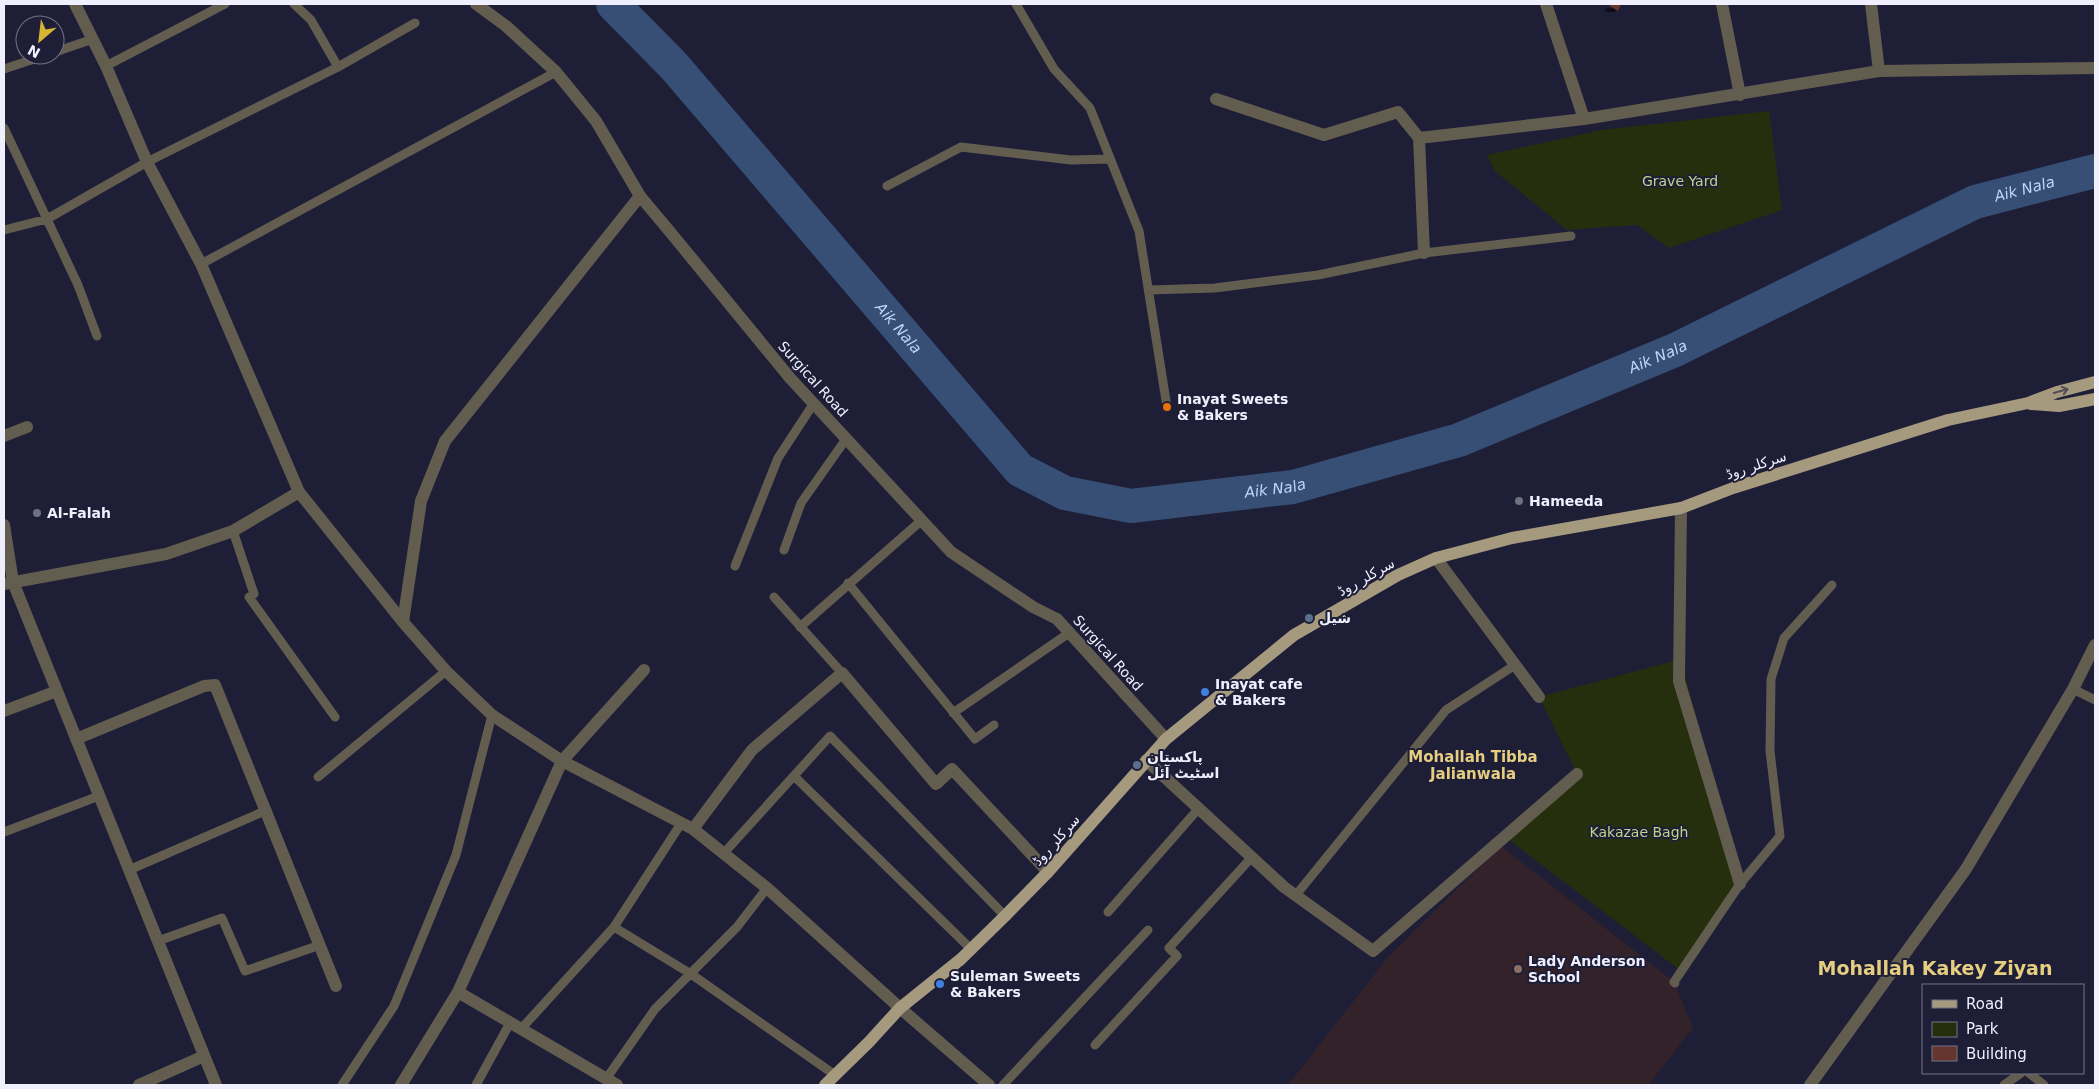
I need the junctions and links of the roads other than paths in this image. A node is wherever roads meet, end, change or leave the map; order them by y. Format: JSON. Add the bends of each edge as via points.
{"nodes":[{"id":1,"x":75,"y":4,"type":"edge"},
{"id":2,"x":225,"y":4,"type":"edge"},
{"id":3,"x":294,"y":4,"type":"edge"},
{"id":4,"x":476,"y":4,"type":"edge"},
{"id":5,"x":1016,"y":4,"type":"edge"},
{"id":6,"x":1546,"y":4,"type":"edge"},
{"id":7,"x":1722,"y":4,"type":"edge"},
{"id":8,"x":1871,"y":4,"type":"edge"},
{"id":9,"x":415,"y":22,"type":"dead end"},
{"id":10,"x":93,"y":39,"type":"junction"},
{"id":11,"x":65,"y":49,"type":"edge"},
{"id":12,"x":16,"y":65,"type":"edge"},
{"id":13,"x":106,"y":66,"type":"junction"},
{"id":14,"x":338,"y":67,"type":"junction"},
{"id":15,"x":2095,"y":68,"type":"edge"},
{"id":16,"x":4,"y":69,"type":"edge"},
{"id":17,"x":1879,"y":71,"type":"junction"},
{"id":18,"x":556,"y":72,"type":"junction"},
{"id":19,"x":1740,"y":95,"type":"junction"},
{"id":20,"x":1216,"y":98,"type":"dead end"},
{"id":21,"x":1584,"y":120,"type":"junction"},
{"id":22,"x":4,"y":128,"type":"edge"},
{"id":23,"x":1419,"y":138,"type":"junction"},
{"id":24,"x":1109,"y":159,"type":"junction"},
{"id":25,"x":147,"y":162,"type":"junction"},
{"id":26,"x":886,"y":186,"type":"dead end"},
{"id":27,"x":640,"y":196,"type":"junction"},
{"id":28,"x":47,"y":219,"type":"junction"},
{"id":29,"x":4,"y":230,"type":"edge"},
{"id":30,"x":1571,"y":236,"type":"dead end"},
{"id":31,"x":1424,"y":253,"type":"junction"},
{"id":32,"x":201,"y":264,"type":"junction"},
{"id":33,"x":1149,"y":290,"type":"junction"},
{"id":34,"x":97,"y":336,"type":"dead end"},
{"id":35,"x":2095,"y":382,"type":"edge"},
{"id":36,"x":2095,"y":399,"type":"edge"},
{"id":37,"x":814,"y":403,"type":"junction"},
{"id":38,"x":2028,"y":403,"type":"junction"},
{"id":39,"x":1167,"y":407,"type":"dead end"},
{"id":40,"x":27,"y":427,"type":"dead end"},
{"id":41,"x":4,"y":436,"type":"edge"},
{"id":42,"x":846,"y":439,"type":"junction"},
{"id":43,"x":299,"y":492,"type":"junction"},
{"id":44,"x":1681,"y":508,"type":"junction"},
{"id":45,"x":922,"y":520,"type":"junction"},
{"id":46,"x":4,"y":525,"type":"edge"},
{"id":47,"x":233,"y":531,"type":"junction"},
{"id":48,"x":784,"y":550,"type":"dead end"},
{"id":49,"x":1436,"y":558,"type":"junction"},
{"id":50,"x":736,"y":566,"type":"dead end"},
{"id":51,"x":8,"y":583,"type":"edge"},
{"id":52,"x":848,"y":583,"type":"junction"},
{"id":53,"x":1832,"y":585,"type":"dead end"},
{"id":54,"x":774,"y":597,"type":"dead end"},
{"id":55,"x":403,"y":622,"type":"junction"},
{"id":56,"x":800,"y":627,"type":"junction"},
{"id":57,"x":1069,"y":633,"type":"junction"},
{"id":58,"x":2095,"y":645,"type":"edge"},
{"id":59,"x":1515,"y":665,"type":"junction"},
{"id":60,"x":644,"y":670,"type":"dead end"},
{"id":61,"x":446,"y":671,"type":"junction"},
{"id":62,"x":842,"y":673,"type":"junction"},
{"id":63,"x":2073,"y":689,"type":"junction"},
{"id":64,"x":57,"y":691,"type":"junction"},
{"id":65,"x":1539,"y":697,"type":"dead end"},
{"id":66,"x":2095,"y":700,"type":"edge"},
{"id":67,"x":4,"y":711,"type":"edge"},
{"id":68,"x":954,"y":713,"type":"junction"},
{"id":69,"x":492,"y":715,"type":"junction"},
{"id":70,"x":335,"y":717,"type":"dead end"},
{"id":71,"x":994,"y":725,"type":"dead end"},
{"id":72,"x":76,"y":739,"type":"junction"},
{"id":73,"x":1166,"y":739,"type":"junction"},
{"id":74,"x":1146,"y":760,"type":"junction"},
{"id":75,"x":562,"y":761,"type":"junction"},
{"id":76,"x":1578,"y":774,"type":"dead end"},
{"id":77,"x":794,"y":776,"type":"junction"},
{"id":78,"x":318,"y":777,"type":"dead end"},
{"id":79,"x":99,"y":796,"type":"junction"},
{"id":80,"x":1199,"y":808,"type":"junction"},
{"id":81,"x":266,"y":810,"type":"junction"},
{"id":82,"x":682,"y":822,"type":"junction"},
{"id":83,"x":693,"y":829,"type":"junction"},
{"id":84,"x":4,"y":832,"type":"edge"},
{"id":85,"x":724,"y":853,"type":"junction"},
{"id":86,"x":1252,"y":857,"type":"junction"},
{"id":87,"x":129,"y":870,"type":"junction"},
{"id":88,"x":1048,"y":872,"type":"junction"},
{"id":89,"x":1740,"y":884,"type":"junction"},
{"id":90,"x":767,"y":888,"type":"junction"},
{"id":91,"x":1296,"y":895,"type":"junction"},
{"id":92,"x":1108,"y":912,"type":"dead end"},
{"id":93,"x":1005,"y":916,"type":"junction"},
{"id":94,"x":614,"y":927,"type":"junction"},
{"id":95,"x":1148,"y":930,"type":"dead end"},
{"id":96,"x":158,"y":941,"type":"junction"},
{"id":97,"x":320,"y":945,"type":"junction"},
{"id":98,"x":971,"y":949,"type":"junction"},
{"id":99,"x":691,"y":974,"type":"junction"},
{"id":100,"x":1675,"y":983,"type":"dead end"},
{"id":101,"x":336,"y":986,"type":"dead end"},
{"id":102,"x":458,"y":992,"type":"junction"},
{"id":103,"x":900,"y":1008,"type":"junction"},
{"id":104,"x":515,"y":1026,"type":"junction"},
{"id":105,"x":1095,"y":1046,"type":"dead end"},
{"id":106,"x":204,"y":1056,"type":"junction"},
{"id":107,"x":2020,"y":1074,"type":"edge"},
{"id":108,"x":2030,"y":1074,"type":"edge"},
{"id":109,"x":835,"y":1075,"type":"junction"},
{"id":110,"x":611,"y":1082,"type":"edge"},
{"id":111,"x":139,"y":1085,"type":"edge"},
{"id":112,"x":216,"y":1085,"type":"edge"},
{"id":113,"x":342,"y":1085,"type":"edge"},
{"id":114,"x":401,"y":1085,"type":"edge"},
{"id":115,"x":476,"y":1085,"type":"edge"},
{"id":116,"x":825,"y":1085,"type":"edge"},
{"id":117,"x":989,"y":1085,"type":"edge"},
{"id":118,"x":1002,"y":1085,"type":"edge"},
{"id":119,"x":1810,"y":1085,"type":"edge"},
{"id":120,"x":2004,"y":1085,"type":"edge"},
{"id":121,"x":2044,"y":1085,"type":"edge"}],
"edges":[{"from":1,"to":10,"type":"street"},
{"from":2,"to":13,"type":"lane"},
{"from":3,"to":14,"type":"lane","via":[[311,20]]},
{"from":4,"to":18,"type":"street","name":"Surgical Road","via":[[506,26]]},
{"from":5,"to":24,"type":"lane","via":[[1054,69],[1090,108]]},
{"from":6,"to":21,"type":"street"},
{"from":7,"to":19,"type":"street"},
{"from":8,"to":17,"type":"street"},
{"from":9,"to":14,"type":"lane"},
{"from":10,"to":11,"type":"lane"},
{"from":10,"to":13,"type":"street"},
{"from":12,"to":16,"type":"lane"},
{"from":13,"to":25,"type":"street"},
{"from":14,"to":25,"type":"lane"},
{"from":15,"to":17,"type":"street"},
{"from":17,"to":19,"type":"street"},
{"from":18,"to":27,"type":"street","name":"Surgical Road","via":[[596,121]]},
{"from":18,"to":32,"type":"lane"},
{"from":19,"to":21,"type":"street"},
{"from":20,"to":23,"type":"street","via":[[1324,135],[1398,112]]},
{"from":21,"to":23,"type":"street"},
{"from":22,"to":28,"type":"lane"},
{"from":23,"to":31,"type":"street"},
{"from":24,"to":26,"type":"lane","via":[[1071,160],[961,148]]},
{"from":24,"to":33,"type":"lane","via":[[1139,231]]},
{"from":25,"to":28,"type":"lane"},
{"from":25,"to":32,"type":"street"},
{"from":27,"to":37,"type":"street","name":"Surgical Road"},
{"from":27,"to":55,"type":"street","via":[[445,441],[421,501]]},
{"from":28,"to":29,"type":"lane"},
{"from":28,"to":34,"type":"lane","via":[[78,285]]},
{"from":30,"to":31,"type":"lane"},
{"from":31,"to":33,"type":"lane","via":[[1318,275],[1215,288]]},
{"from":32,"to":43,"type":"street"},
{"from":33,"to":39,"type":"lane"},
{"from":38,"to":35,"type":"main road","one_way":true},
{"from":36,"to":38,"type":"main road","via":[[2059,406]]},
{"from":37,"to":42,"type":"street","name":"Surgical Road"},
{"from":37,"to":50,"type":"lane","via":[[778,458]]},
{"from":38,"to":44,"type":"main road","name":"سرکلر روڈ","via":[[1948,420]]},
{"from":40,"to":41,"type":"street"},
{"from":42,"to":45,"type":"street","name":"Surgical Road"},
{"from":42,"to":48,"type":"lane","via":[[801,503]]},
{"from":43,"to":47,"type":"street"},
{"from":43,"to":55,"type":"street"},
{"from":44,"to":49,"type":"main road","name":"سرکلر روڈ","via":[[1512,538]]},
{"from":44,"to":89,"type":"street","via":[[1679,681]]},
{"from":45,"to":52,"type":"lane"},
{"from":45,"to":57,"type":"street","name":"Surgical Road","via":[[951,552],[1033,607],[1057,619]]},
{"from":46,"to":51,"type":"street"},
{"from":47,"to":51,"type":"street","via":[[166,554]]},
{"from":47,"to":70,"type":"lane","via":[[254,594],[249,597]]},
{"from":49,"to":59,"type":"street"},
{"from":49,"to":73,"type":"main road","name":"سرکلر روڈ","via":[[1398,575],[1294,636]]},
{"from":51,"to":64,"type":"street"},
{"from":52,"to":56,"type":"lane"},
{"from":52,"to":68,"type":"lane"},
{"from":53,"to":89,"type":"lane","via":[[1784,638],[1771,679],[1770,751],[1780,836]]},
{"from":54,"to":56,"type":"lane"},
{"from":55,"to":61,"type":"street"},
{"from":56,"to":62,"type":"lane"},
{"from":57,"to":68,"type":"lane"},
{"from":57,"to":73,"type":"street","name":"Surgical Road"},
{"from":58,"to":63,"type":"street"},
{"from":59,"to":65,"type":"street"},
{"from":59,"to":91,"type":"lane","via":[[1446,710]]},
{"from":60,"to":75,"type":"street"},
{"from":61,"to":69,"type":"street"},
{"from":61,"to":78,"type":"lane"},
{"from":62,"to":83,"type":"street","via":[[752,750]]},
{"from":62,"to":88,"type":"street","via":[[936,784],[952,769]]},
{"from":63,"to":66,"type":"lane"},
{"from":63,"to":119,"type":"street","via":[[1966,869]]},
{"from":64,"to":67,"type":"street"},
{"from":64,"to":72,"type":"street"},
{"from":68,"to":71,"type":"lane","via":[[975,739]]},
{"from":69,"to":75,"type":"street"},
{"from":69,"to":113,"type":"lane","via":[[456,856],[394,1006]]},
{"from":72,"to":79,"type":"street"},
{"from":72,"to":81,"type":"street","via":[[204,686],[215,685]]},
{"from":73,"to":74,"type":"main road","name":"سرکلر روڈ"},
{"from":74,"to":80,"type":"street"},
{"from":74,"to":88,"type":"main road","name":"سرکلر روڈ"},
{"from":75,"to":82,"type":"street"},
{"from":75,"to":102,"type":"street"},
{"from":76,"to":91,"type":"street","via":[[1374,951]]},
{"from":77,"to":85,"type":"lane"},
{"from":77,"to":93,"type":"lane","via":[[830,736]]},
{"from":77,"to":98,"type":"lane"},
{"from":79,"to":84,"type":"lane"},
{"from":79,"to":87,"type":"street"},
{"from":80,"to":86,"type":"street"},
{"from":80,"to":92,"type":"lane"},
{"from":81,"to":87,"type":"lane"},
{"from":81,"to":97,"type":"street"},
{"from":82,"to":83,"type":"street"},
{"from":82,"to":94,"type":"lane"},
{"from":83,"to":85,"type":"street"},
{"from":85,"to":90,"type":"street"},
{"from":86,"to":91,"type":"street"},
{"from":86,"to":105,"type":"lane","via":[[1169,948],[1177,956]]},
{"from":87,"to":96,"type":"street"},
{"from":88,"to":93,"type":"main road","name":"سرکلر روڈ"},
{"from":89,"to":100,"type":"lane"},
{"from":90,"to":99,"type":"lane","via":[[737,927]]},
{"from":90,"to":103,"type":"street"},
{"from":93,"to":98,"type":"main road","name":"سرکلر روڈ"},
{"from":94,"to":99,"type":"lane"},
{"from":94,"to":104,"type":"lane"},
{"from":95,"to":118,"type":"lane"},
{"from":96,"to":97,"type":"lane","via":[[222,918],[245,971]]},
{"from":96,"to":106,"type":"street"},
{"from":97,"to":101,"type":"street"},
{"from":98,"to":103,"type":"main road","name":"سرکلر روڈ"},
{"from":99,"to":109,"type":"lane"},
{"from":99,"to":110,"type":"lane","via":[[654,1009]]},
{"from":102,"to":104,"type":"street"},
{"from":102,"to":114,"type":"street"},
{"from":103,"to":109,"type":"main road","name":"سرکلر روڈ"},
{"from":103,"to":117,"type":"street"},
{"from":104,"to":110,"type":"street"},
{"from":104,"to":115,"type":"lane"},
{"from":106,"to":111,"type":"street"},
{"from":106,"to":112,"type":"street"},
{"from":107,"to":120,"type":"lane"},
{"from":108,"to":121,"type":"lane"},
{"from":109,"to":116,"type":"main road","name":"سرکلر روڈ"}]}
